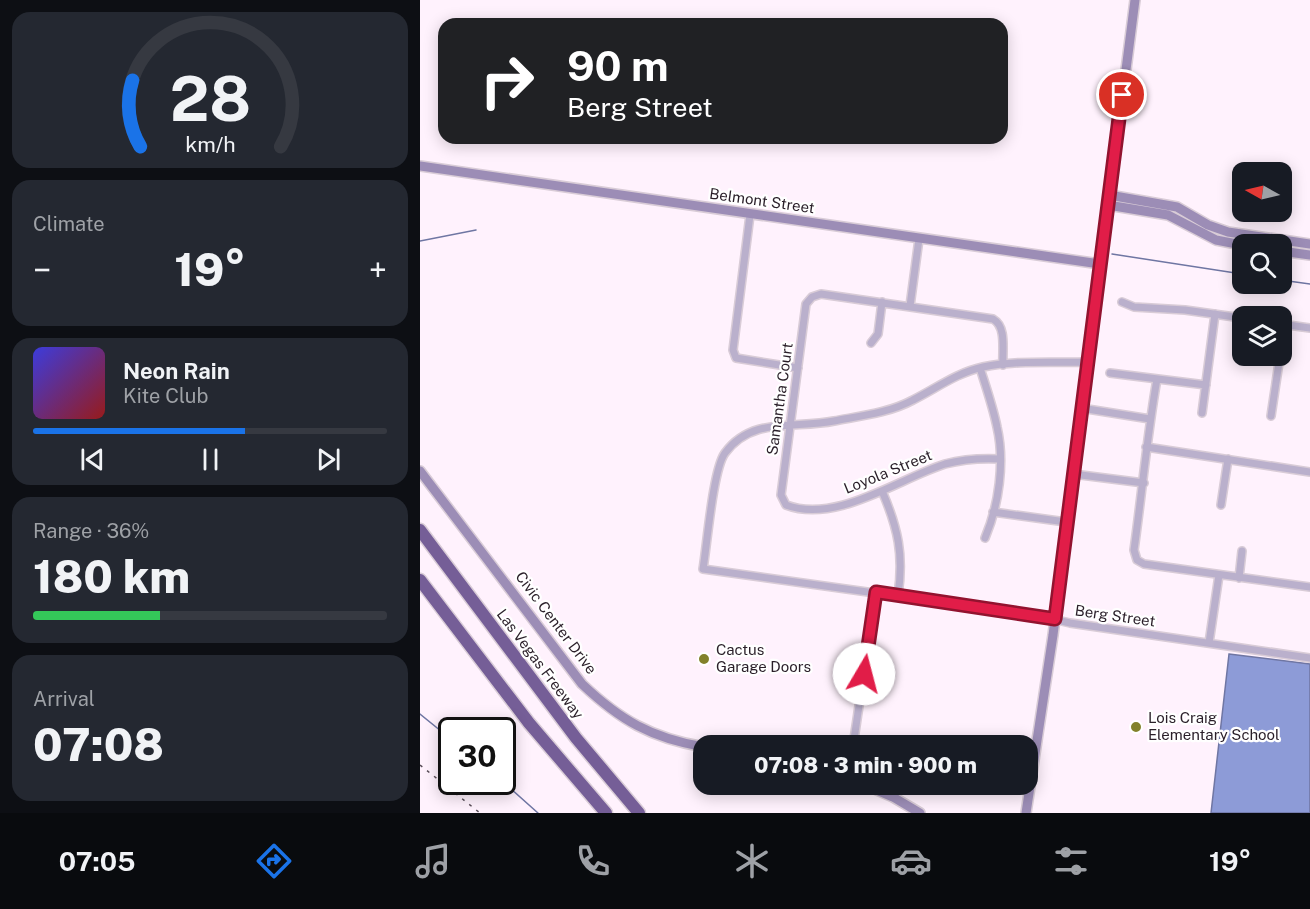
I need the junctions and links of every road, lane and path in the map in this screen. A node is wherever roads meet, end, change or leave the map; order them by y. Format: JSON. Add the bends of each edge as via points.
{"nodes":[{"id":1,"x":1135,"y":0,"type":"edge"},
{"id":2,"x":420,"y":166,"type":"edge"},
{"id":3,"x":1108,"y":200,"type":"junction"},
{"id":4,"x":750,"y":215,"type":"junction"},
{"id":5,"x":919,"y":239,"type":"junction"},
{"id":6,"x":1232,"y":243,"type":"edge"},
{"id":7,"x":1310,"y":244,"type":"edge"},
{"id":8,"x":1292,"y":252,"type":"edge"},
{"id":9,"x":1310,"y":255,"type":"edge"},
{"id":10,"x":1100,"y":264,"type":"junction"},
{"id":11,"x":882,"y":302,"type":"junction"},
{"id":12,"x":1122,"y":302,"type":"dead end"},
{"id":13,"x":910,"y":306,"type":"junction"},
{"id":14,"x":1215,"y":314,"type":"junction"},
{"id":15,"x":1232,"y":317,"type":"edge"},
{"id":16,"x":1292,"y":325,"type":"edge"},
{"id":17,"x":1310,"y":328,"type":"edge"},
{"id":18,"x":871,"y":343,"type":"dead end"},
{"id":19,"x":1087,"y":362,"type":"junction"},
{"id":20,"x":1003,"y":365,"type":"junction"},
{"id":21,"x":1278,"y":366,"type":"edge"},
{"id":22,"x":798,"y":368,"type":"junction"},
{"id":23,"x":980,"y":368,"type":"junction"},
{"id":24,"x":1110,"y":373,"type":"dead end"},
{"id":25,"x":1157,"y":379,"type":"junction"},
{"id":26,"x":1206,"y":385,"type":"junction"},
{"id":27,"x":1081,"y":408,"type":"junction"},
{"id":28,"x":1202,"y":413,"type":"dead end"},
{"id":29,"x":1270,"y":416,"type":"dead end"},
{"id":30,"x":1150,"y":419,"type":"junction"},
{"id":31,"x":790,"y":425,"type":"junction"},
{"id":32,"x":1146,"y":447,"type":"junction"},
{"id":33,"x":1000,"y":459,"type":"junction"},
{"id":34,"x":1228,"y":459,"type":"junction"},
{"id":35,"x":420,"y":471,"type":"edge"},
{"id":36,"x":1310,"y":472,"type":"edge"},
{"id":37,"x":1073,"y":474,"type":"junction"},
{"id":38,"x":1144,"y":483,"type":"junction"},
{"id":39,"x":882,"y":491,"type":"junction"},
{"id":40,"x":786,"y":505,"type":"joint"},
{"id":41,"x":1221,"y":506,"type":"dead end"},
{"id":42,"x":993,"y":512,"type":"junction"},
{"id":43,"x":1066,"y":522,"type":"junction"},
{"id":44,"x":420,"y":530,"type":"edge"},
{"id":45,"x":985,"y":538,"type":"dead end"},
{"id":46,"x":1242,"y":551,"type":"dead end"},
{"id":47,"x":1220,"y":575,"type":"junction"},
{"id":48,"x":1239,"y":578,"type":"junction"},
{"id":49,"x":420,"y":580,"type":"edge"},
{"id":50,"x":1310,"y":587,"type":"edge"},
{"id":51,"x":876,"y":592,"type":"junction"},
{"id":52,"x":898,"y":595,"type":"junction"},
{"id":53,"x":1055,"y":619,"type":"junction"},
{"id":54,"x":1209,"y":643,"type":"junction"},
{"id":55,"x":1310,"y":658,"type":"edge"},
{"id":56,"x":856,"y":735,"type":"edge"},
{"id":57,"x":693,"y":745,"type":"edge"},
{"id":58,"x":888,"y":795,"type":"edge"},
{"id":59,"x":606,"y":813,"type":"edge"},
{"id":60,"x":639,"y":813,"type":"edge"},
{"id":61,"x":920,"y":813,"type":"edge"},
{"id":62,"x":1026,"y":813,"type":"edge"}],
"edges":[{"from":1,"to":3,"type":"street"},
{"from":2,"to":4,"type":"street","name":"Belmont Street"},
{"from":3,"to":6,"type":"street","via":[[1168,214],[1216,240]]},
{"from":3,"to":7,"type":"street","via":[[1171,205],[1228,232]]},
{"from":3,"to":10,"type":"street"},
{"from":4,"to":5,"type":"street","name":"Belmont Street"},
{"from":4,"to":22,"type":"street","via":[[733,350],[736,358]]},
{"from":5,"to":10,"type":"street","name":"Belmont Street"},
{"from":5,"to":13,"type":"street"},
{"from":8,"to":9,"type":"street"},
{"from":10,"to":19,"type":"street"},
{"from":11,"to":13,"type":"street"},
{"from":11,"to":18,"type":"street","via":[[878,334]]},
{"from":11,"to":22,"type":"street","name":"Samantha Court","via":[[821,294],[812,297],[806,304]]},
{"from":12,"to":14,"type":"street","via":[[1134,307]]},
{"from":13,"to":20,"type":"street","via":[[998,322]]},
{"from":14,"to":15,"type":"street"},
{"from":14,"to":26,"type":"street"},
{"from":16,"to":17,"type":"street"},
{"from":19,"to":20,"type":"street"},
{"from":19,"to":27,"type":"street"},
{"from":20,"to":23,"type":"street"},
{"from":21,"to":29,"type":"street"},
{"from":22,"to":31,"type":"street","name":"Samantha Court"},
{"from":23,"to":31,"type":"street","via":[[958,374],[908,403],[879,412],[815,425]]},
{"from":23,"to":33,"type":"street","via":[[997,426]]},
{"from":24,"to":25,"type":"street"},
{"from":25,"to":26,"type":"street"},
{"from":25,"to":30,"type":"street"},
{"from":26,"to":28,"type":"street"},
{"from":27,"to":30,"type":"street"},
{"from":27,"to":37,"type":"street"},
{"from":30,"to":32,"type":"street"},
{"from":31,"to":40,"type":"street","name":"Samantha Court","via":[[781,495]]},
{"from":31,"to":51,"type":"street","name":"Berg Street","via":[[752,431],[724,454],[703,569]]},
{"from":32,"to":34,"type":"street"},
{"from":32,"to":38,"type":"street"},
{"from":33,"to":39,"type":"street","name":"Loyola Street","via":[[952,462]]},
{"from":33,"to":42,"type":"street"},
{"from":34,"to":36,"type":"street"},
{"from":34,"to":41,"type":"street"},
{"from":35,"to":57,"type":"street","name":"Civic Center Drive","via":[[582,684],[639,728]]},
{"from":37,"to":38,"type":"street"},
{"from":37,"to":43,"type":"street"},
{"from":38,"to":47,"type":"street","via":[[1134,550],[1137,560]]},
{"from":39,"to":40,"type":"street","name":"Loyola Street","via":[[831,507],[796,509]]},
{"from":39,"to":52,"type":"street","via":[[894,519],[900,548]]},
{"from":42,"to":43,"type":"street"},
{"from":42,"to":45,"type":"street"},
{"from":43,"to":53,"type":"street"},
{"from":44,"to":60,"type":"highway","name":"Las Vegas Freeway","via":[[576,738]]},
{"from":46,"to":48,"type":"street"},
{"from":47,"to":48,"type":"street"},
{"from":47,"to":54,"type":"street"},
{"from":48,"to":50,"type":"street"},
{"from":49,"to":59,"type":"highway","via":[[529,723]]},
{"from":51,"to":52,"type":"street","name":"Berg Street"},
{"from":51,"to":56,"type":"street"},
{"from":52,"to":53,"type":"street","name":"Berg Street"},
{"from":53,"to":54,"type":"street","name":"Berg Street"},
{"from":53,"to":62,"type":"street"},
{"from":54,"to":55,"type":"street","name":"Berg Street"},
{"from":58,"to":61,"type":"street"}]}
